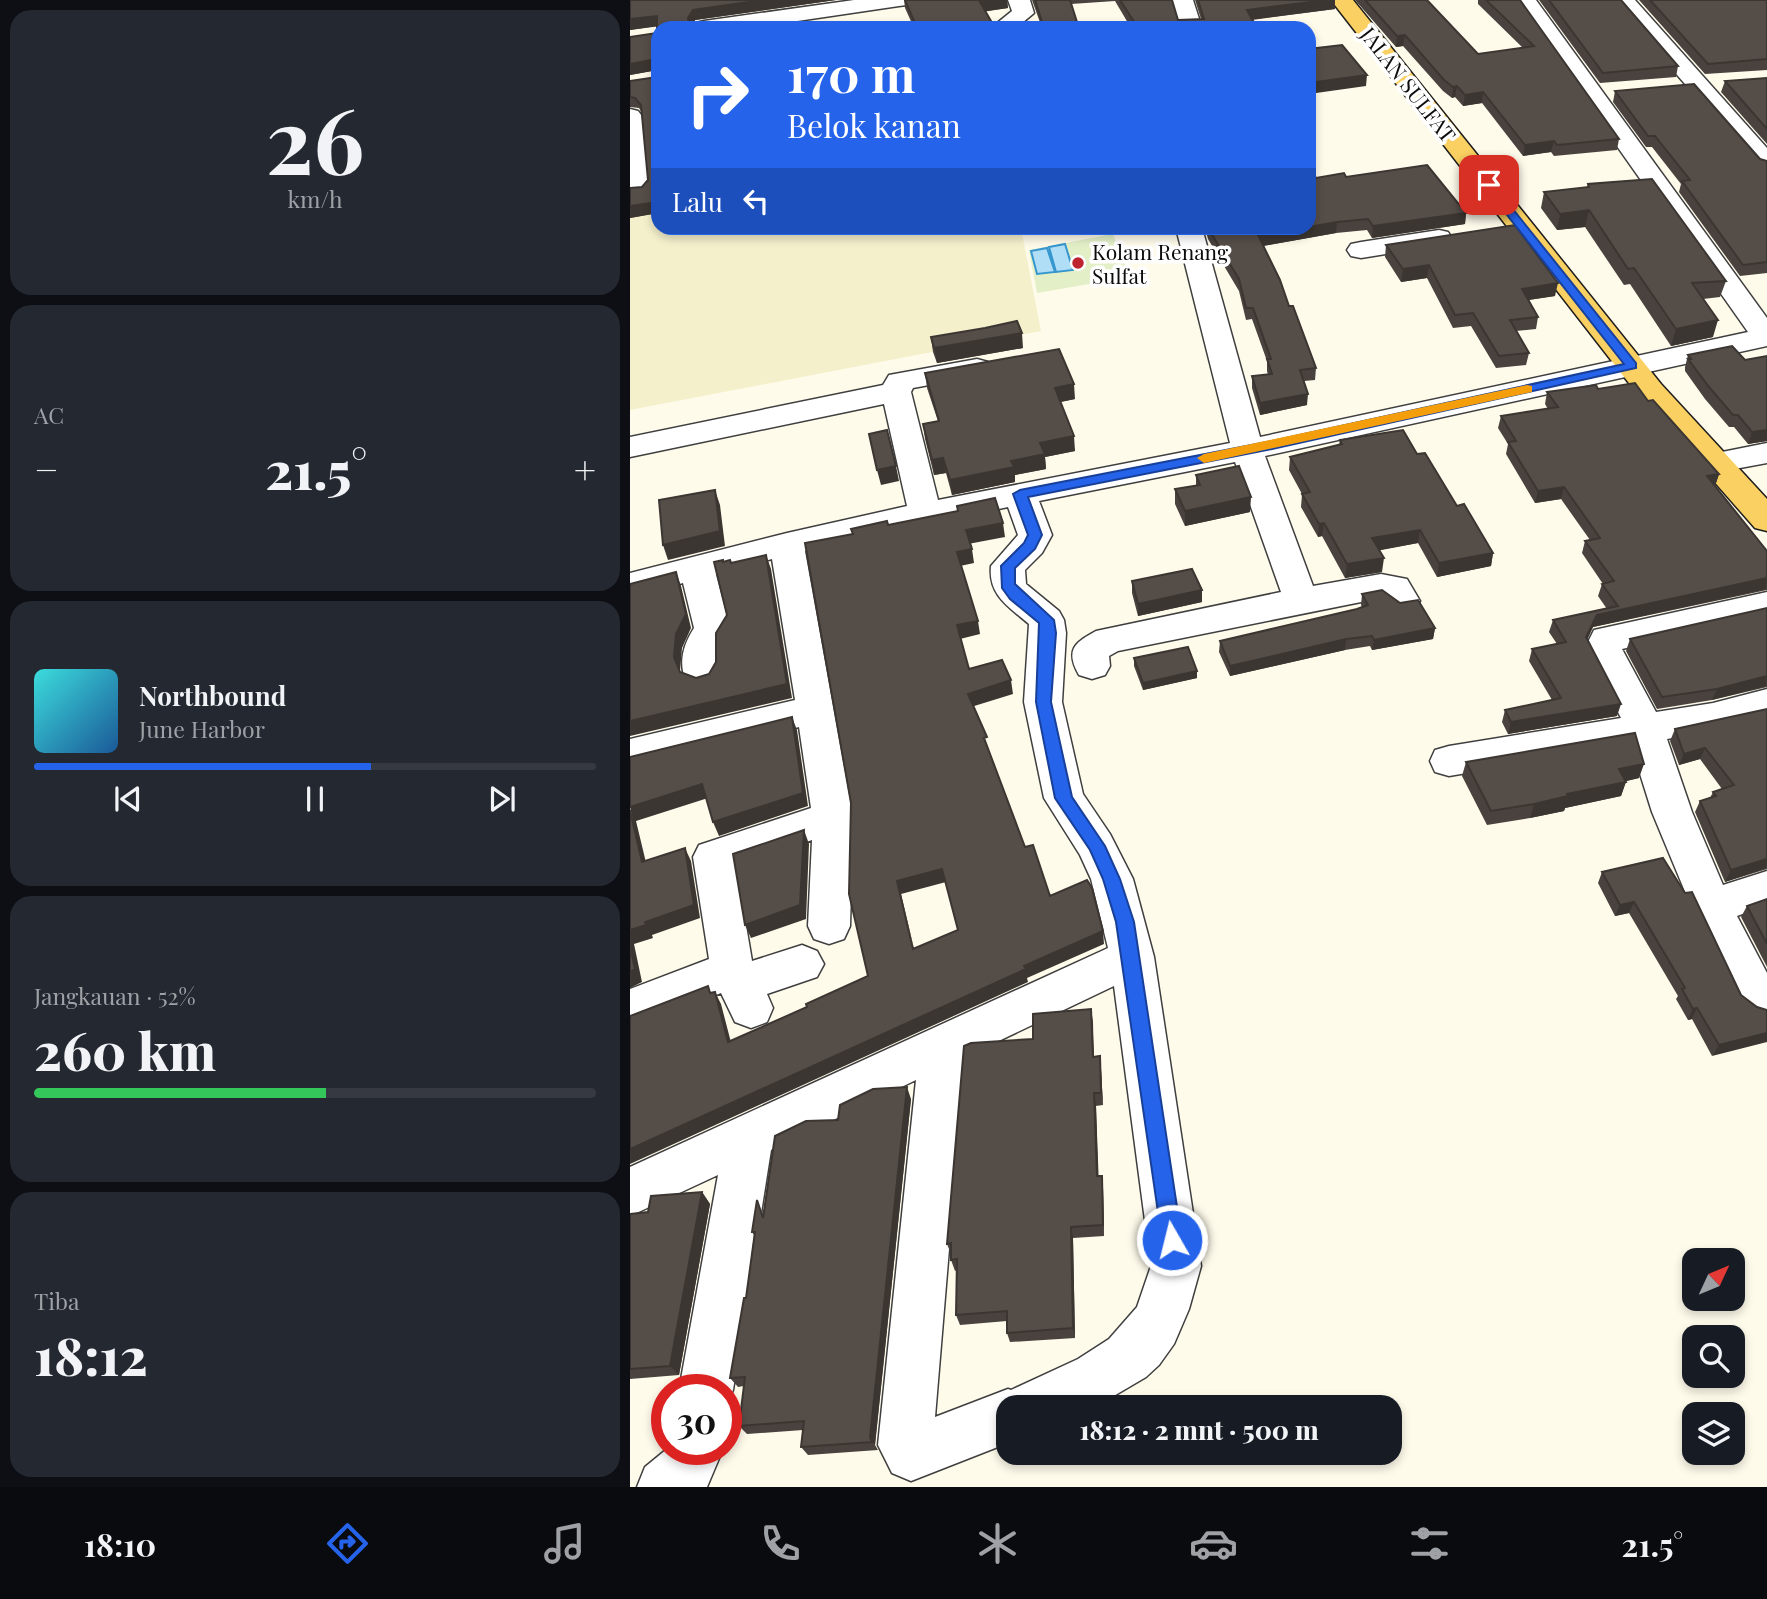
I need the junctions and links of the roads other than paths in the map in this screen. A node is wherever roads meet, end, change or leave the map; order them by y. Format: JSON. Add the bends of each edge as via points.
{"nodes":[{"id":1,"x":1019,"y":0,"type":"edge"},
{"id":2,"x":1182,"y":0,"type":"edge"},
{"id":3,"x":1342,"y":0,"type":"edge"},
{"id":4,"x":1525,"y":0,"type":"edge"},
{"id":5,"x":1623,"y":0,"type":"edge"},
{"id":6,"x":892,"y":1,"type":"edge"},
{"id":7,"x":786,"y":8,"type":"edge"},
{"id":8,"x":733,"y":21,"type":"edge"},
{"id":9,"x":894,"y":21,"type":"edge"},
{"id":10,"x":1012,"y":21,"type":"edge"},
{"id":11,"x":1189,"y":21,"type":"edge"},
{"id":12,"x":1731,"y":82,"type":"edge"},
{"id":13,"x":1696,"y":85,"type":"junction"},
{"id":14,"x":1670,"y":87,"type":"edge"},
{"id":15,"x":630,"y":116,"type":"edge"},
{"id":16,"x":1767,"y":163,"type":"edge"},
{"id":17,"x":641,"y":190,"type":"edge"},
{"id":18,"x":1521,"y":226,"type":"junction"},
{"id":19,"x":1191,"y":235,"type":"edge"},
{"id":20,"x":1361,"y":250,"type":"dead end"},
{"id":21,"x":1767,"y":337,"type":"edge"},
{"id":22,"x":999,"y":364,"type":"edge"},
{"id":23,"x":1632,"y":366,"type":"junction"},
{"id":24,"x":896,"y":392,"type":"junction"},
{"id":25,"x":630,"y":447,"type":"edge"},
{"id":26,"x":1247,"y":450,"type":"junction"},
{"id":27,"x":1767,"y":453,"type":"edge"},
{"id":28,"x":1713,"y":463,"type":"junction"},
{"id":29,"x":1020,"y":494,"type":"junction"},
{"id":30,"x":925,"y":513,"type":"junction"},
{"id":31,"x":1767,"y":520,"type":"edge"},
{"id":32,"x":787,"y":544,"type":"junction"},
{"id":33,"x":696,"y":569,"type":"junction"},
{"id":34,"x":630,"y":584,"type":"edge"},
{"id":35,"x":1301,"y":600,"type":"junction"},
{"id":36,"x":1402,"y":601,"type":"edge"},
{"id":37,"x":1767,"y":604,"type":"edge"},
{"id":38,"x":1092,"y":666,"type":"dead end"},
{"id":39,"x":701,"y":675,"type":"edge"},
{"id":40,"x":1767,"y":703,"type":"edge"},
{"id":41,"x":816,"y":709,"type":"junction"},
{"id":42,"x":1644,"y":729,"type":"junction"},
{"id":43,"x":630,"y":754,"type":"edge"},
{"id":44,"x":1449,"y":761,"type":"dead end"},
{"id":45,"x":833,"y":817,"type":"junction"},
{"id":46,"x":1767,"y":888,"type":"edge"},
{"id":47,"x":1711,"y":907,"type":"junction"},
{"id":48,"x":829,"y":926,"type":"dead end"},
{"id":49,"x":1132,"y":957,"type":"junction"},
{"id":50,"x":802,"y":964,"type":"dead end"},
{"id":51,"x":741,"y":987,"type":"junction"},
{"id":52,"x":1767,"y":1001,"type":"edge"},
{"id":53,"x":630,"y":1009,"type":"edge"},
{"id":54,"x":943,"y":1044,"type":"junction"},
{"id":55,"x":749,"y":1136,"type":"junction"},
{"id":56,"x":630,"y":1192,"type":"edge"},
{"id":57,"x":709,"y":1374,"type":"edge"},
{"id":58,"x":1061,"y":1395,"type":"edge"},
{"id":59,"x":996,"y":1421,"type":"edge"},
{"id":60,"x":689,"y":1465,"type":"edge"},
{"id":61,"x":665,"y":1487,"type":"edge"}],
"edges":[{"from":1,"to":10,"type":"street","via":[[1023,13]]},
{"from":2,"to":11,"type":"street"},
{"from":3,"to":18,"type":"main road","name":"JALAN SULFAT"},
{"from":4,"to":21,"type":"street","via":[[1605,93]]},
{"from":5,"to":13,"type":"street"},
{"from":6,"to":7,"type":"street"},
{"from":6,"to":9,"type":"street"},
{"from":7,"to":8,"type":"street"},
{"from":12,"to":13,"type":"street"},
{"from":13,"to":14,"type":"street"},
{"from":13,"to":16,"type":"street"},
{"from":15,"to":17,"type":"street"},
{"from":18,"to":20,"type":"street"},
{"from":18,"to":23,"type":"main road","name":"JALAN SULFAT"},
{"from":19,"to":26,"type":"street"},
{"from":21,"to":23,"type":"street"},
{"from":22,"to":24,"type":"street","via":[[900,381]]},
{"from":23,"to":26,"type":"street"},
{"from":23,"to":28,"type":"main road","name":"JALAN SULFAT"},
{"from":24,"to":25,"type":"street"},
{"from":24,"to":30,"type":"street"},
{"from":26,"to":29,"type":"street"},
{"from":26,"to":35,"type":"street"},
{"from":27,"to":28,"type":"street"},
{"from":28,"to":31,"type":"main road","name":"JALAN SULFAT"},
{"from":29,"to":30,"type":"street"},
{"from":29,"to":49,"type":"street","via":[[1035,535],[1008,566],[1007,585],[1046,620],[1043,702],[1064,798],[1112,879]]},
{"from":30,"to":32,"type":"street"},
{"from":32,"to":33,"type":"street"},
{"from":32,"to":41,"type":"street"},
{"from":33,"to":34,"type":"street"},
{"from":33,"to":39,"type":"street","via":[[712,628],[701,646]]},
{"from":35,"to":36,"type":"street","via":[[1381,586],[1395,588]]},
{"from":35,"to":38,"type":"street","via":[[1109,640],[1090,650]]},
{"from":37,"to":42,"type":"street","via":[[1606,639],[1603,648]]},
{"from":40,"to":42,"type":"street"},
{"from":41,"to":43,"type":"street"},
{"from":41,"to":45,"type":"street"},
{"from":42,"to":44,"type":"street"},
{"from":42,"to":47,"type":"street"},
{"from":45,"to":48,"type":"street"},
{"from":45,"to":51,"type":"street","via":[[714,857]]},
{"from":46,"to":47,"type":"street"},
{"from":47,"to":52,"type":"street","via":[[1754,990]]},
{"from":49,"to":54,"type":"street"},
{"from":49,"to":58,"type":"street","via":[[1176,1266],[1150,1334],[1118,1365]]},
{"from":50,"to":51,"type":"street"},
{"from":51,"to":53,"type":"street"},
{"from":54,"to":55,"type":"street"},
{"from":54,"to":59,"type":"street","via":[[905,1445],[911,1454]]},
{"from":55,"to":56,"type":"street"},
{"from":55,"to":57,"type":"street"},
{"from":60,"to":61,"type":"street"}]}
